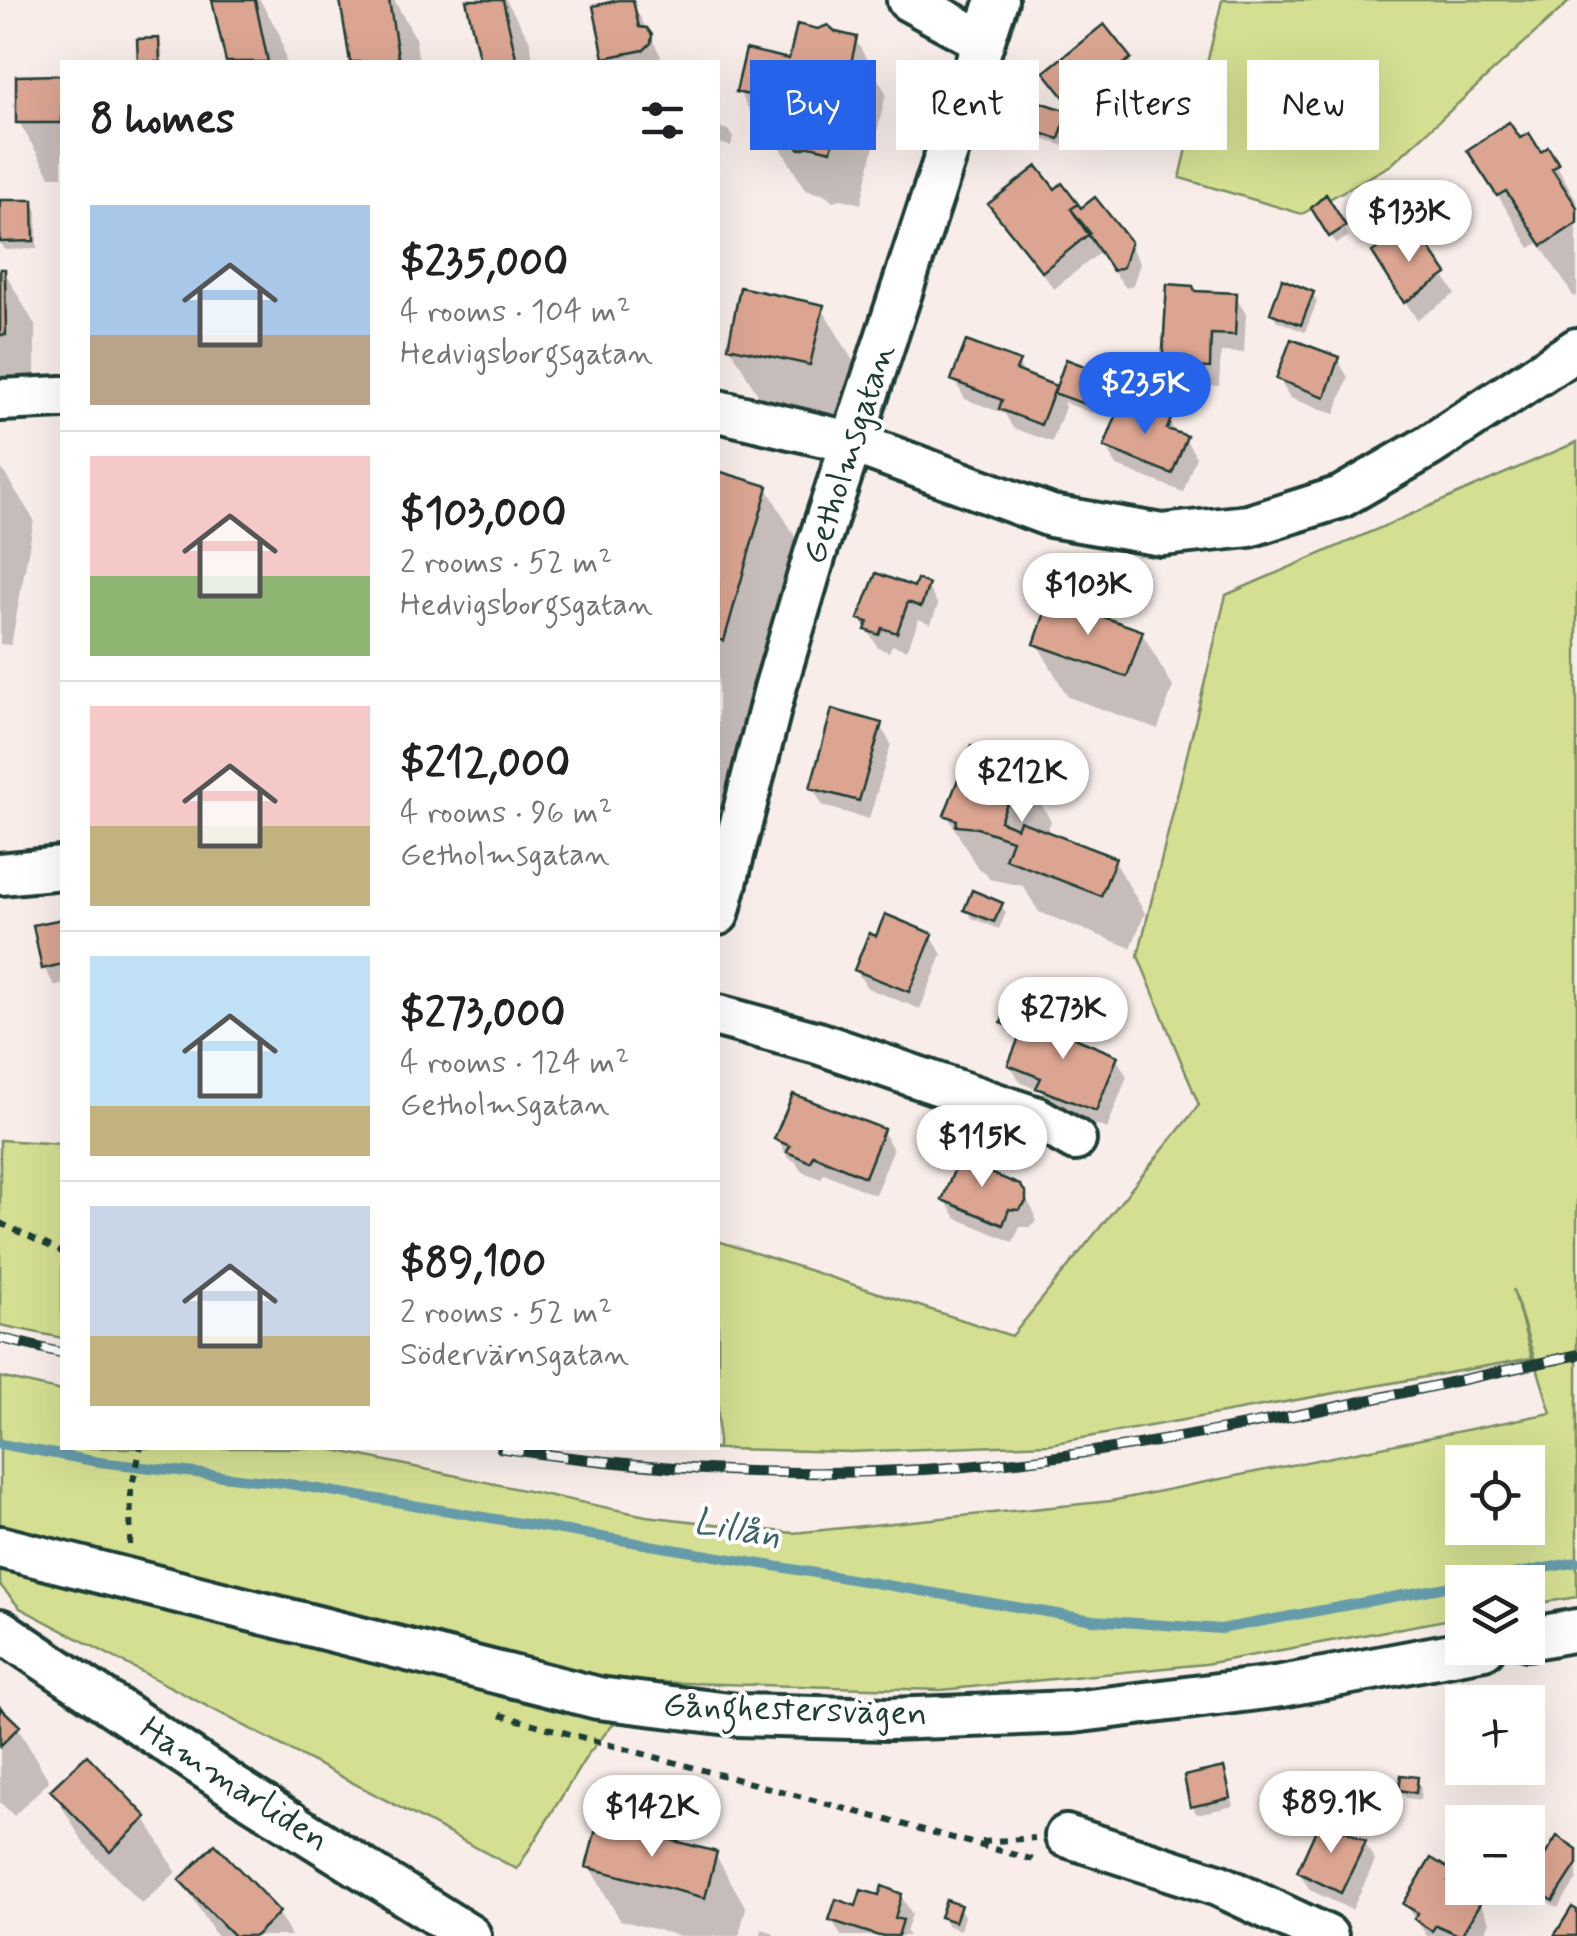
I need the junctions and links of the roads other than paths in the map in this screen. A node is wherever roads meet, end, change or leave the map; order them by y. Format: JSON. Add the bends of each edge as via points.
{"nodes":[{"id":1,"x":908,"y":0,"type":"edge"},
{"id":2,"x":997,"y":0,"type":"edge"},
{"id":3,"x":983,"y":41,"type":"junction"},
{"id":4,"x":1577,"y":349,"type":"edge"},
{"id":5,"x":60,"y":397,"type":"edge"},
{"id":6,"x":0,"y":400,"type":"edge"},
{"id":7,"x":720,"y":411,"type":"edge"},
{"id":8,"x":854,"y":443,"type":"junction"},
{"id":9,"x":60,"y":868,"type":"edge"},
{"id":10,"x":722,"y":870,"type":"edge"},
{"id":11,"x":0,"y":874,"type":"edge"},
{"id":12,"x":720,"y":1017,"type":"edge"},
{"id":13,"x":1074,"y":1140,"type":"dead end"},
{"id":14,"x":0,"y":1547,"type":"edge"},
{"id":15,"x":0,"y":1630,"type":"edge"},
{"id":16,"x":1577,"y":1630,"type":"edge"},
{"id":17,"x":1545,"y":1636,"type":"edge"},
{"id":18,"x":1445,"y":1655,"type":"edge"},
{"id":19,"x":1056,"y":1850,"type":"road end"},
{"id":20,"x":470,"y":1936,"type":"edge"},
{"id":21,"x":1327,"y":1936,"type":"edge"}],
"edges":[{"from":1,"to":3,"type":"street"},
{"from":2,"to":3,"type":"street","name":"Getholmsgatan"},
{"from":3,"to":8,"type":"street","name":"Getholmsgatan"},
{"from":4,"to":8,"type":"street","via":[[1341,497],[1249,526],[1162,534],[1051,516]]},
{"from":5,"to":6,"type":"street"},
{"from":7,"to":8,"type":"street"},
{"from":8,"to":10,"type":"street","name":"Getholmsgatan"},
{"from":9,"to":11,"type":"street"},
{"from":12,"to":13,"type":"street","via":[[1037,1118]]},
{"from":14,"to":18,"type":"street","name":"Gånghestersvägen","via":[[598,1698],[738,1716],[1073,1712],[1282,1686]]},
{"from":15,"to":20,"type":"street","name":"Hammarliden"},
{"from":16,"to":17,"type":"street"},
{"from":19,"to":21,"type":"street","via":[[1218,1885]]}]}
